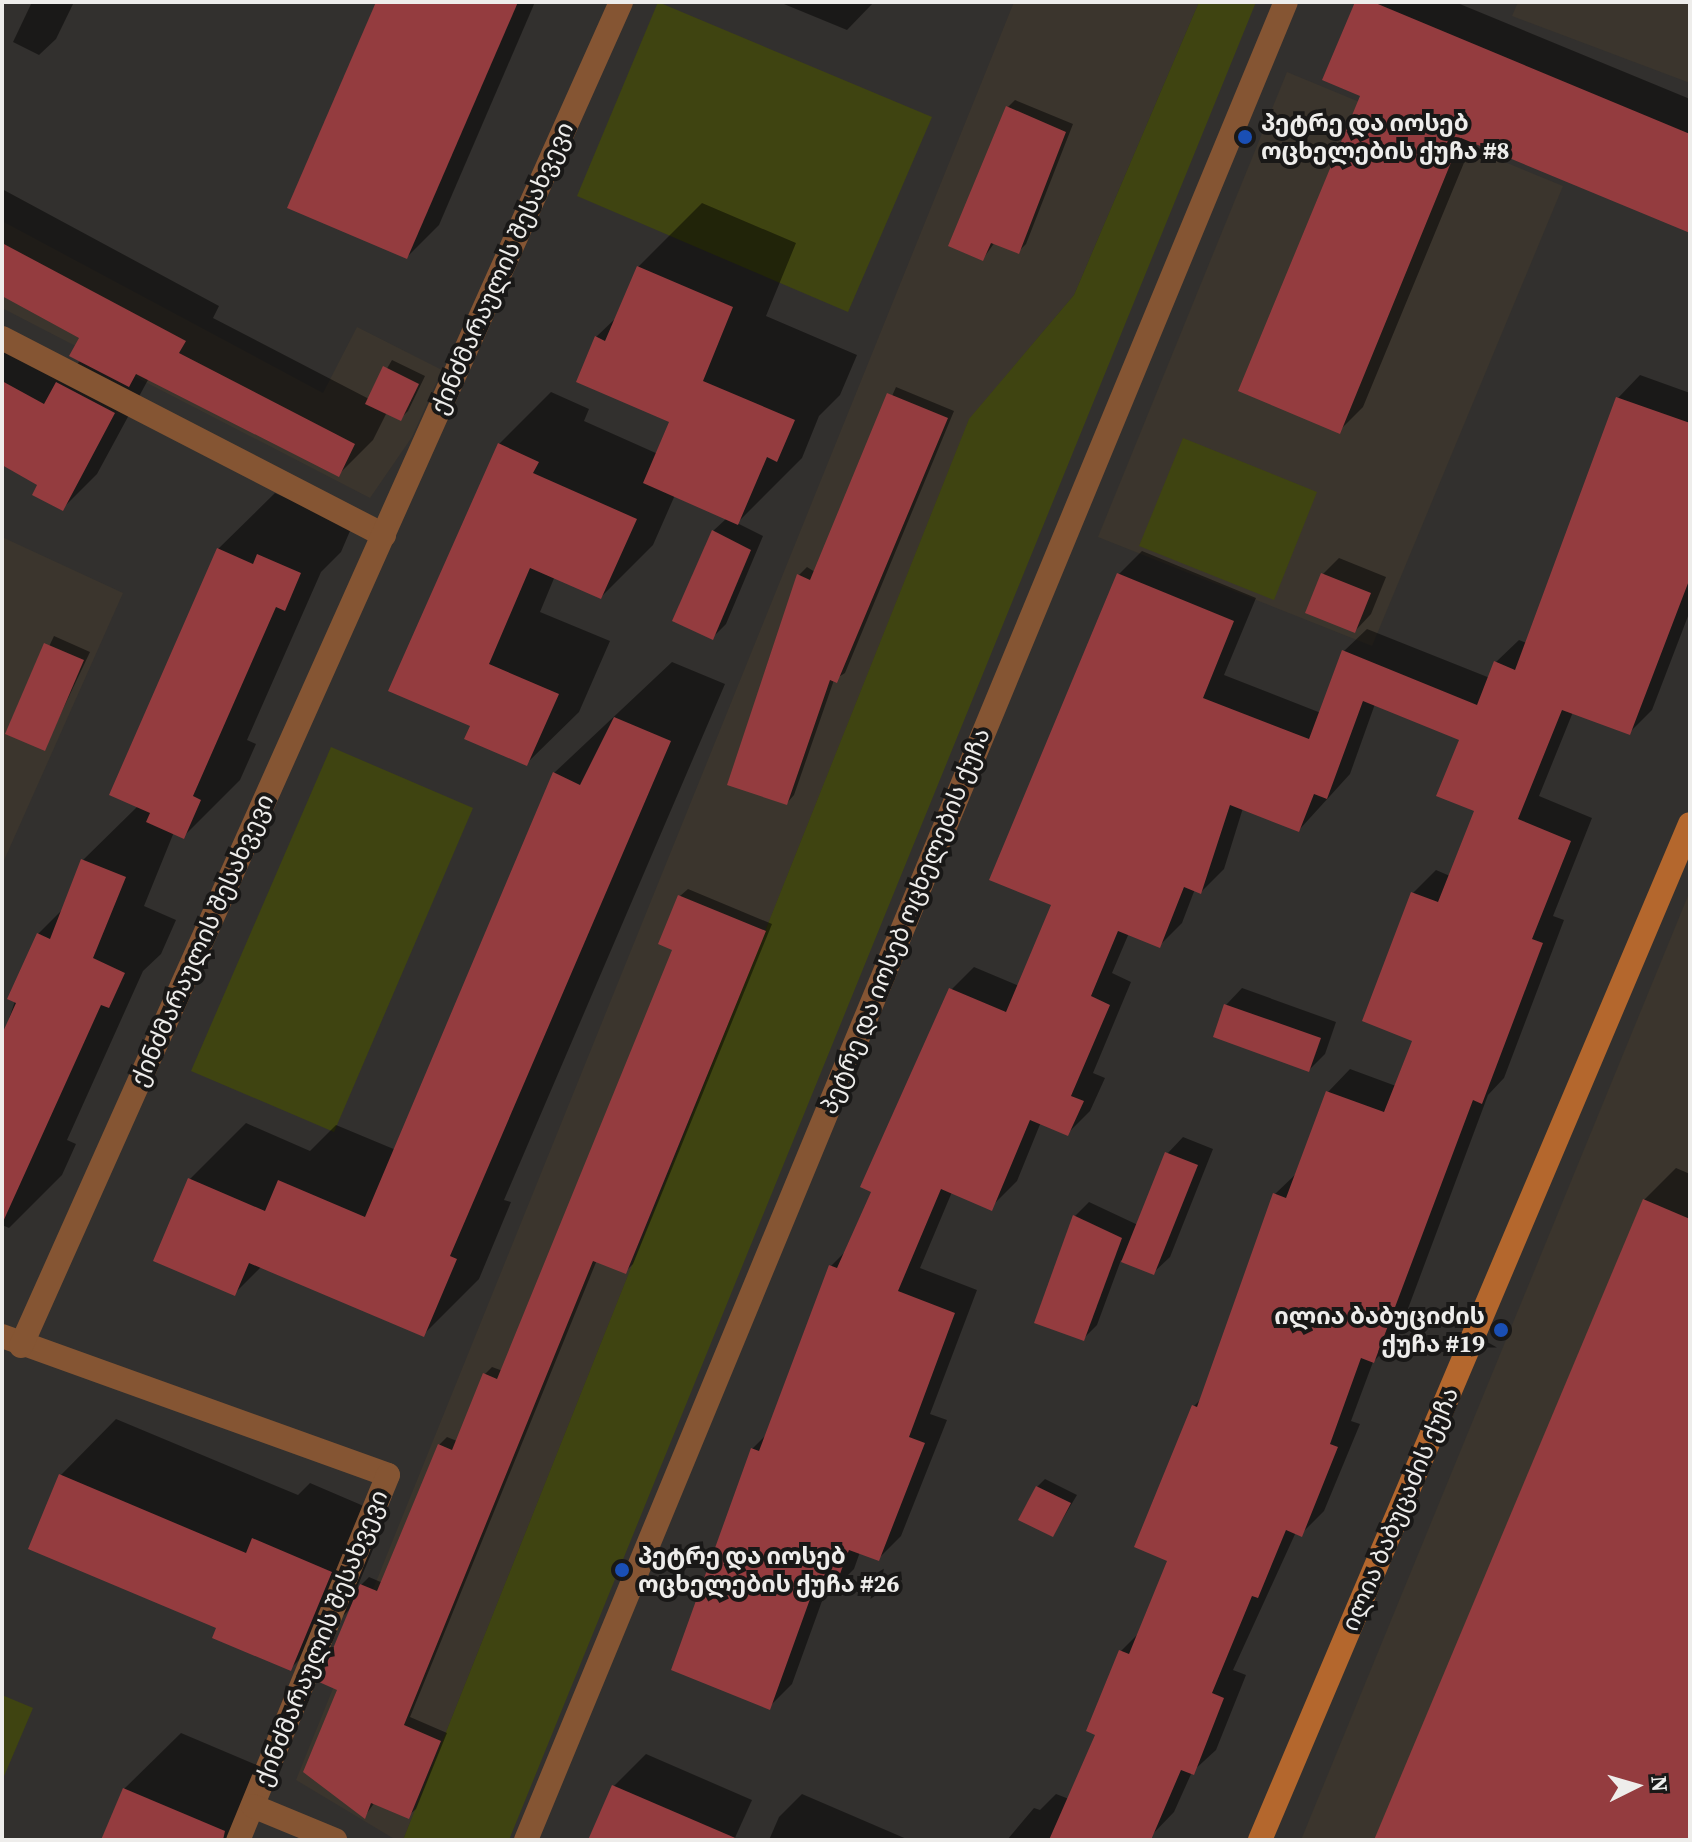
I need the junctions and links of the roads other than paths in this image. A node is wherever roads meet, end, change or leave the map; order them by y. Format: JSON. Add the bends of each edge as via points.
{"nodes":[{"id":1,"x":621,"y":2,"type":"edge"},
{"id":2,"x":1286,"y":2,"type":"edge"},
{"id":3,"x":2,"y":338,"type":"edge"},
{"id":4,"x":384,"y":535,"type":"junction"},
{"id":5,"x":1690,"y":824,"type":"edge"},
{"id":6,"x":12,"y":1341,"type":"edge"},
{"id":7,"x":253,"y":1806,"type":"junction"},
{"id":8,"x":238,"y":1840,"type":"edge"},
{"id":9,"x":335,"y":1840,"type":"edge"},
{"id":10,"x":526,"y":1840,"type":"edge"},
{"id":11,"x":1260,"y":1840,"type":"edge"}],
"edges":[{"from":1,"to":4,"type":"street","name":"ქინძმარაულის შესახვევი"},
{"from":2,"to":10,"type":"street","name":"პეტრე და იოსებ ოცხელების ქუჩა"},
{"from":3,"to":4,"type":"street"},
{"from":4,"to":6,"type":"street","name":"ქინძმარაულის შესახვევი"},
{"from":5,"to":11,"type":"street","name":"ილია ბაბუცაძის ქუჩა"},
{"from":6,"to":7,"type":"street","name":"ქინძმარაულის შესახვევი","via":[[388,1475]]},
{"from":7,"to":8,"type":"street","name":"ქინძმარაულის შესახვევი"},
{"from":7,"to":9,"type":"street","name":"ქინძმარაულის შესახვევი"}]}
